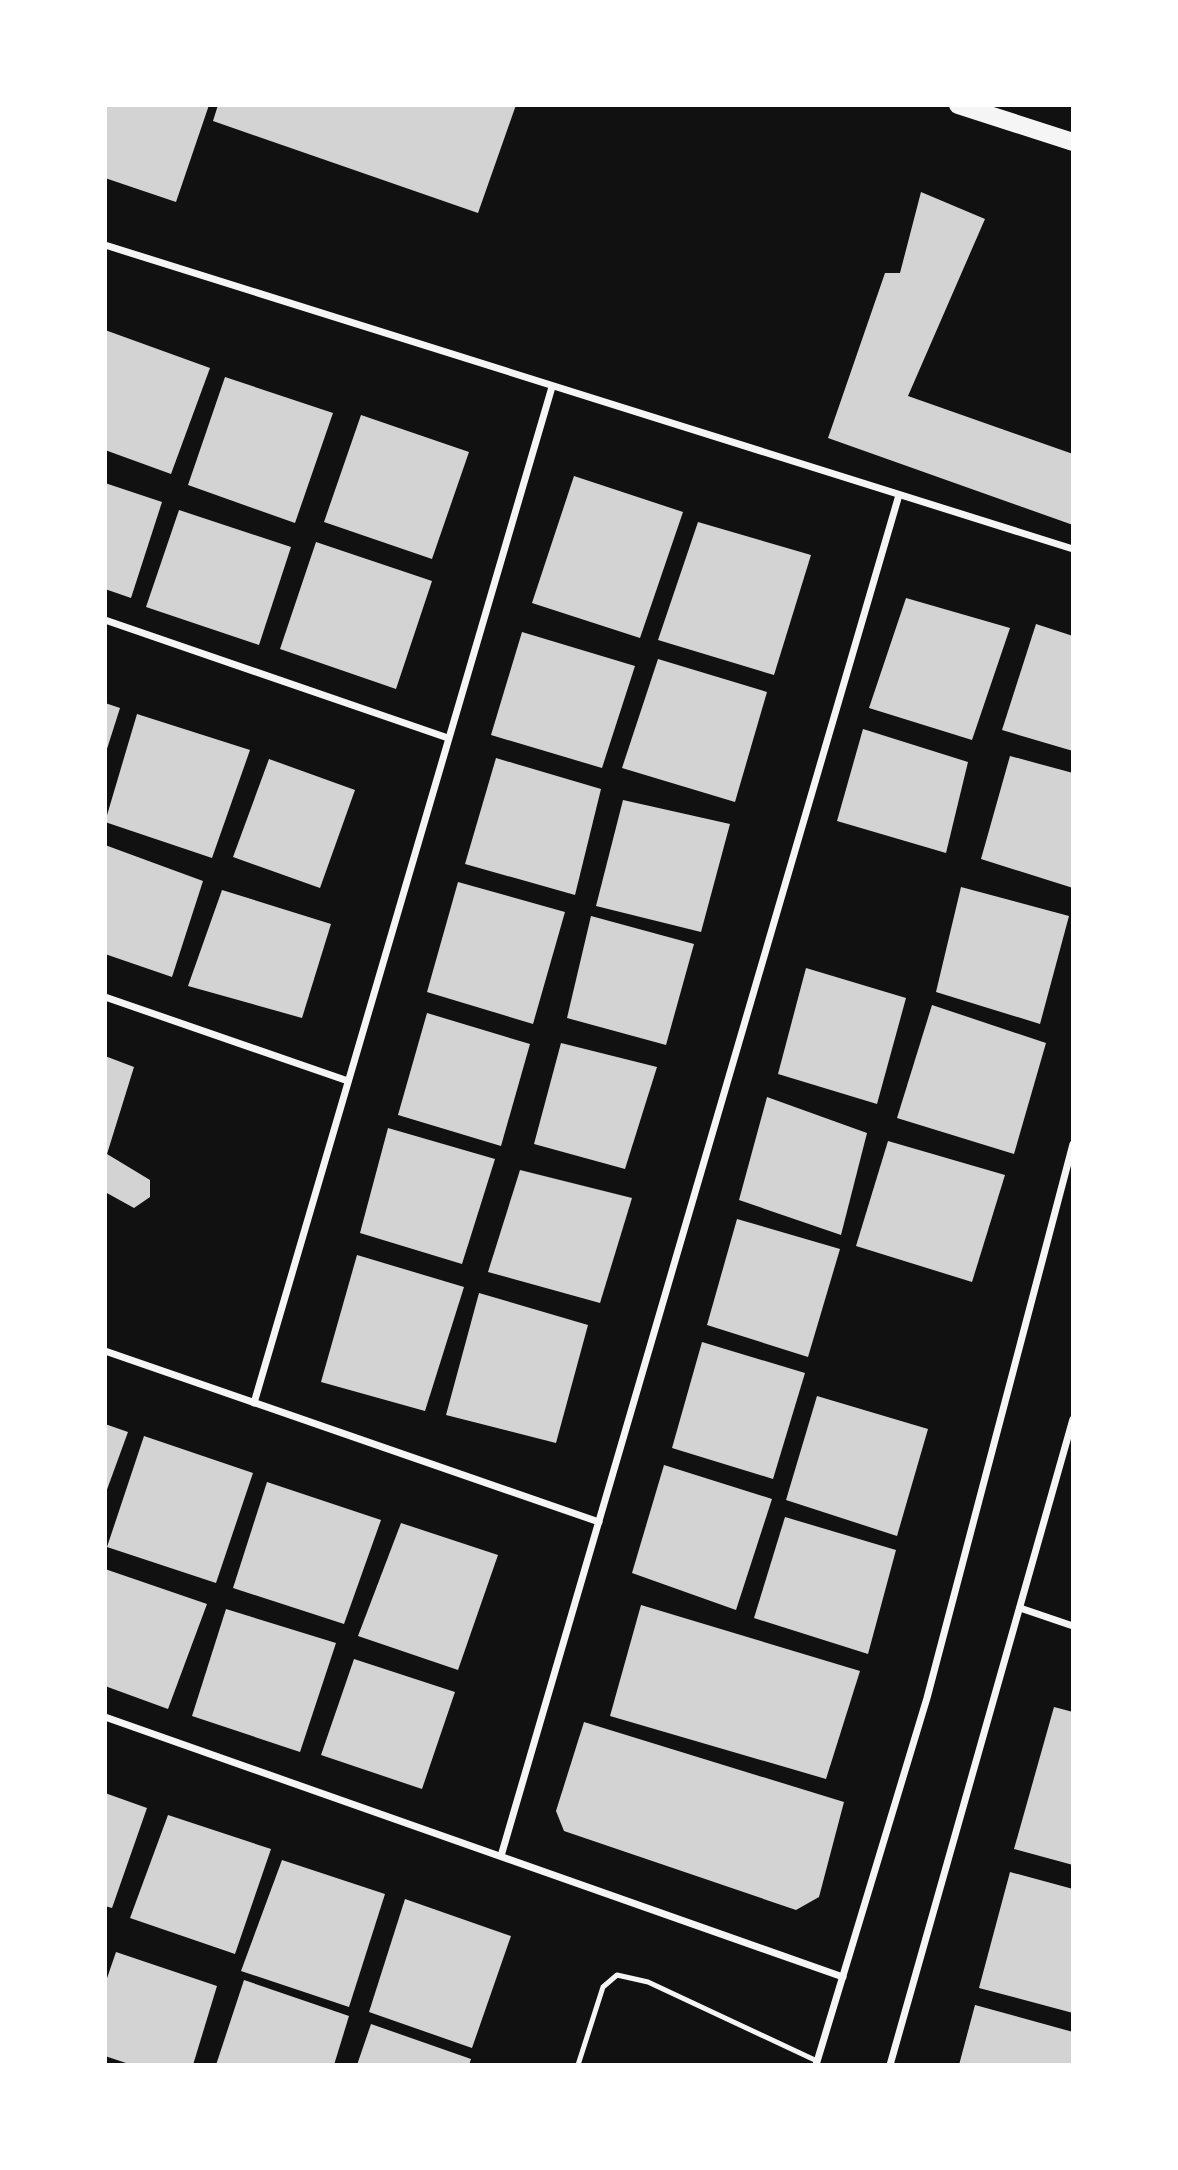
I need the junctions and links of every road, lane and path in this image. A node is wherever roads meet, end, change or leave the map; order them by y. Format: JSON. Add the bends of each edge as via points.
{"nodes":[{"id":1,"x":958,"y":105,"type":"edge"},
{"id":2,"x":1073,"y":142,"type":"edge"},
{"id":3,"x":105,"y":245,"type":"edge"},
{"id":4,"x":551,"y":387,"type":"junction"},
{"id":5,"x":899,"y":495,"type":"junction"},
{"id":6,"x":1073,"y":549,"type":"edge"},
{"id":7,"x":105,"y":620,"type":"edge"},
{"id":8,"x":449,"y":738,"type":"junction"},
{"id":9,"x":105,"y":997,"type":"edge"},
{"id":10,"x":348,"y":1081,"type":"junction"},
{"id":11,"x":1073,"y":1144,"type":"edge"},
{"id":12,"x":105,"y":1351,"type":"edge"},
{"id":13,"x":254,"y":1403,"type":"junction"},
{"id":14,"x":1073,"y":1419,"type":"edge"},
{"id":15,"x":598,"y":1522,"type":"junction"},
{"id":16,"x":1020,"y":1608,"type":"junction"},
{"id":17,"x":1073,"y":1626,"type":"edge"},
{"id":18,"x":105,"y":1717,"type":"edge"},
{"id":19,"x":501,"y":1856,"type":"junction"},
{"id":20,"x":843,"y":1977,"type":"junction"},
{"id":21,"x":817,"y":2063,"type":"edge"},
{"id":22,"x":578,"y":2065,"type":"edge"},
{"id":23,"x":890,"y":2065,"type":"edge"}],
"edges":[{"from":1,"to":2,"type":"main road"},
{"from":3,"to":4,"type":"street"},
{"from":4,"to":5,"type":"street"},
{"from":4,"to":8,"type":"street"},
{"from":5,"to":6,"type":"street"},
{"from":5,"to":15,"type":"street"},
{"from":7,"to":8,"type":"street"},
{"from":8,"to":10,"type":"street"},
{"from":9,"to":10,"type":"street"},
{"from":10,"to":13,"type":"street"},
{"from":11,"to":20,"type":"street","via":[[927,1698]]},
{"from":12,"to":13,"type":"street"},
{"from":13,"to":15,"type":"street"},
{"from":14,"to":16,"type":"street"},
{"from":15,"to":19,"type":"street"},
{"from":16,"to":17,"type":"street"},
{"from":16,"to":23,"type":"street"},
{"from":18,"to":19,"type":"street"},
{"from":19,"to":20,"type":"street"},
{"from":20,"to":21,"type":"street"},
{"from":21,"to":22,"type":"lane","via":[[648,1982],[617,1975],[603,1987]]}]}
